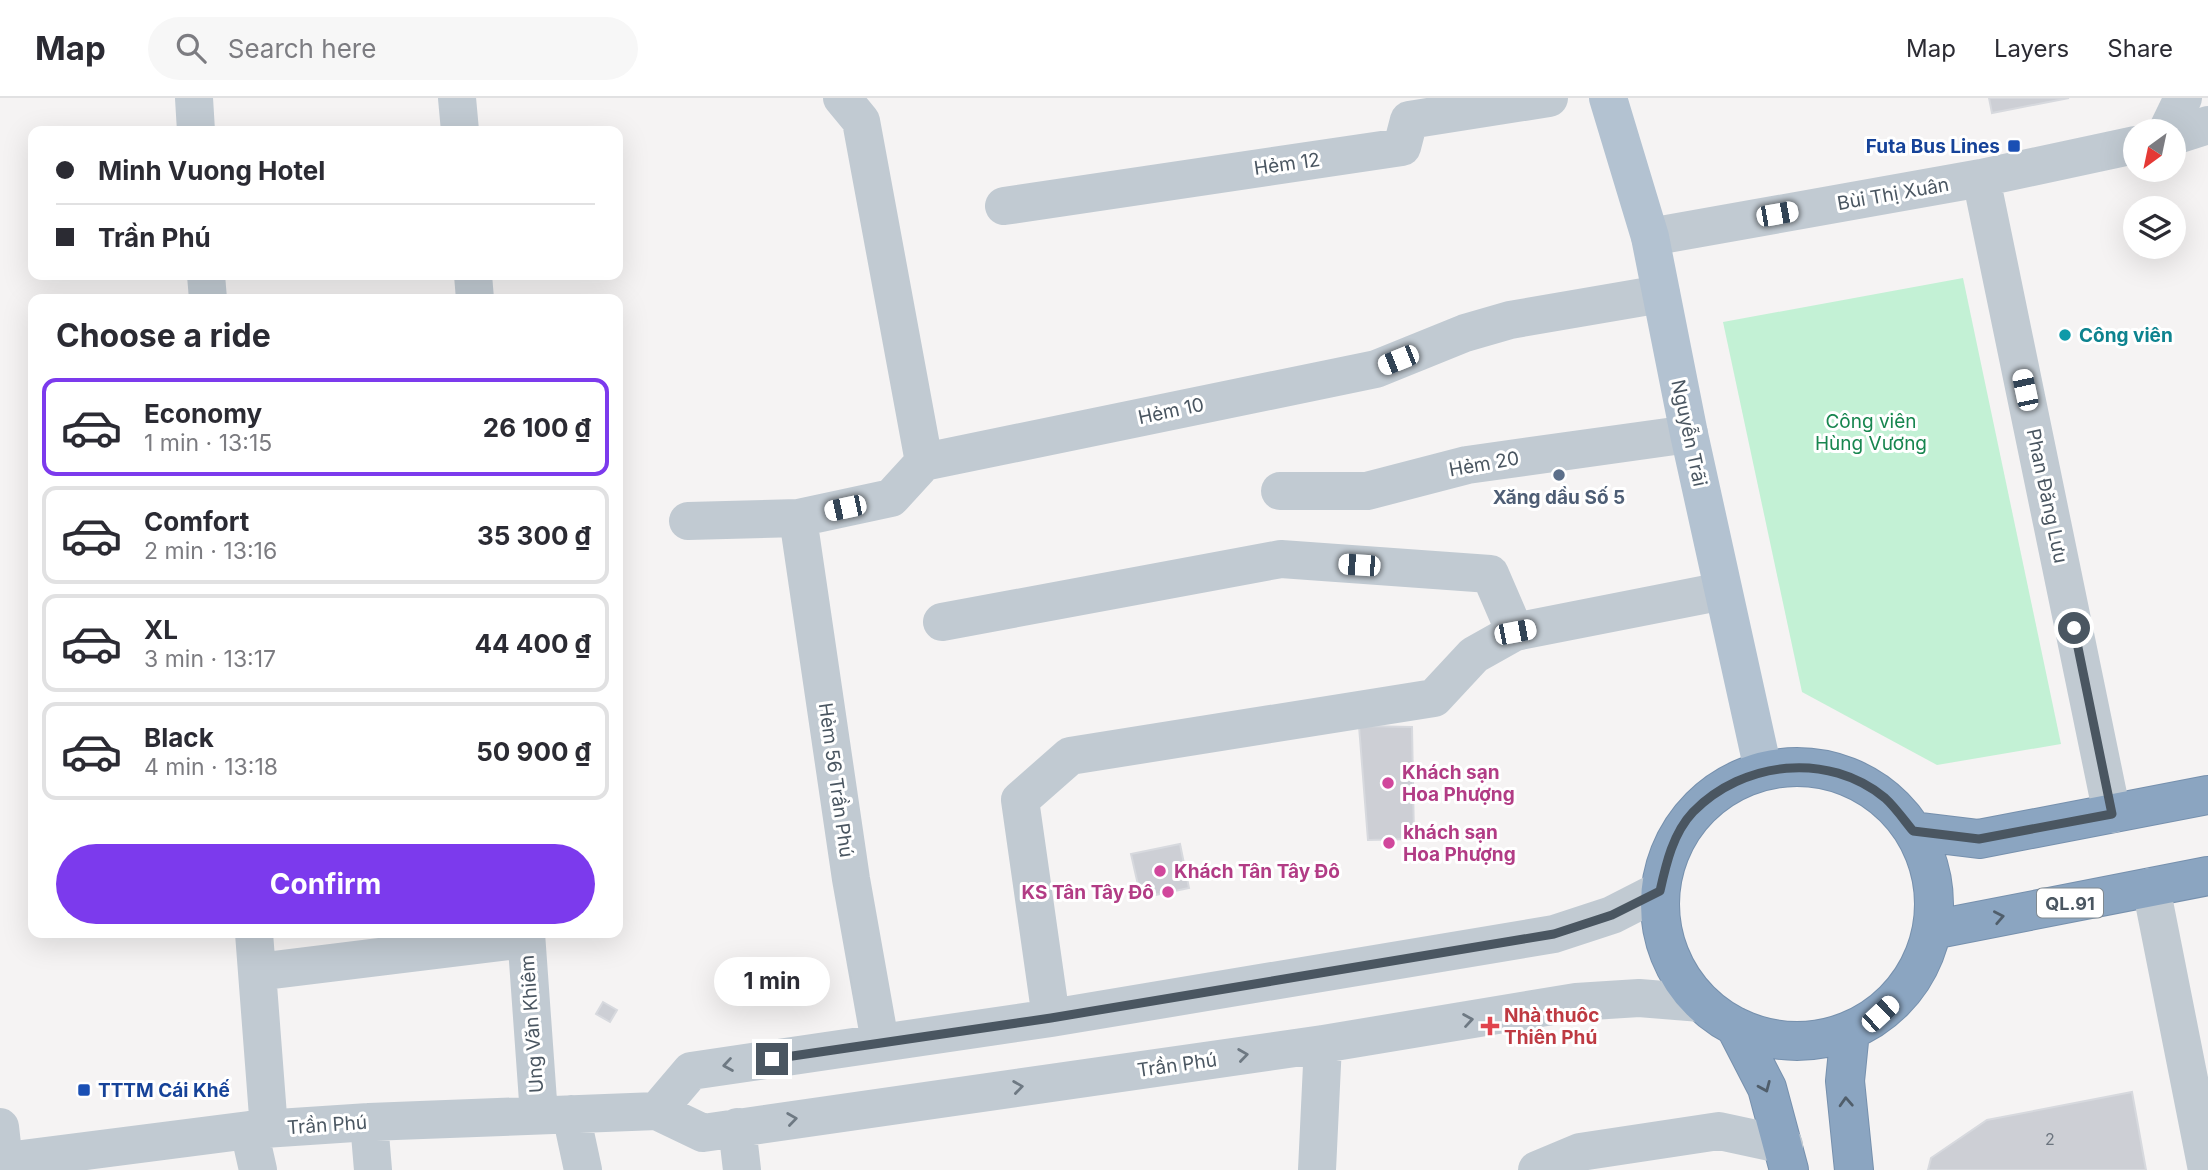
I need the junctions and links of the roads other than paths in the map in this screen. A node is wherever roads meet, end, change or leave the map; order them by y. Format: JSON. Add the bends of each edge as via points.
{"nodes":[{"id":1,"x":194,"y":98,"type":"edge"},
{"id":2,"x":457,"y":98,"type":"edge"},
{"id":3,"x":842,"y":98,"type":"edge"},
{"id":4,"x":1549,"y":98,"type":"edge"},
{"id":5,"x":1608,"y":98,"type":"edge"},
{"id":6,"x":2183,"y":98,"type":"edge"},
{"id":7,"x":2173,"y":119,"type":"edge"},
{"id":8,"x":2208,"y":125,"type":"edge"},
{"id":9,"x":196,"y":126,"type":"edge"},
{"id":10,"x":460,"y":126,"type":"edge"},
{"id":11,"x":2186,"y":132,"type":"edge"},
{"id":12,"x":2123,"y":148,"type":"edge"},
{"id":13,"x":1981,"y":178,"type":"junction"},
{"id":14,"x":1004,"y":206,"type":"dead end"},
{"id":15,"x":1650,"y":237,"type":"junction"},
{"id":16,"x":1661,"y":294,"type":"junction"},
{"id":17,"x":1689,"y":434,"type":"junction"},
{"id":18,"x":925,"y":462,"type":"junction"},
{"id":19,"x":1280,"y":491,"type":"dead end"},
{"id":20,"x":798,"y":518,"type":"junction"},
{"id":21,"x":688,"y":521,"type":"dead end"},
{"id":22,"x":1723,"y":590,"type":"junction"},
{"id":23,"x":942,"y":622,"type":"dead end"},
{"id":24,"x":1515,"y":632,"type":"junction"},
{"id":25,"x":1763,"y":770,"type":"junction"},
{"id":26,"x":2208,"y":795,"type":"edge"},
{"id":27,"x":2112,"y":814,"type":"junction"},
{"id":28,"x":1913,"y":831,"type":"junction"},
{"id":29,"x":2208,"y":876,"type":"edge"},
{"id":30,"x":2151,"y":887,"type":"junction"},
{"id":31,"x":1660,"y":891,"type":"junction"},
{"id":32,"x":1932,"y":930,"type":"junction"},
{"id":33,"x":254,"y":938,"type":"edge"},
{"id":34,"x":511,"y":938,"type":"edge"},
{"id":35,"x":526,"y":938,"type":"edge"},
{"id":36,"x":257,"y":972,"type":"junction"},
{"id":37,"x":1701,"y":1003,"type":"junction"},
{"id":38,"x":1051,"y":1018,"type":"junction"},
{"id":39,"x":1735,"y":1026,"type":"junction"},
{"id":40,"x":1850,"y":1031,"type":"junction"},
{"id":41,"x":880,"y":1042,"type":"junction"},
{"id":42,"x":1323,"y":1044,"type":"junction"},
{"id":43,"x":657,"y":1111,"type":"junction"},
{"id":44,"x":555,"y":1114,"type":"junction"},
{"id":45,"x":369,"y":1122,"type":"junction"},
{"id":46,"x":737,"y":1127,"type":"junction"},
{"id":47,"x":259,"y":1129,"type":"junction"},
{"id":48,"x":1,"y":1150,"type":"edge"},
{"id":49,"x":1786,"y":1157,"type":"edge"},
{"id":50,"x":258,"y":1170,"type":"edge"},
{"id":51,"x":373,"y":1170,"type":"edge"},
{"id":52,"x":583,"y":1170,"type":"edge"},
{"id":53,"x":742,"y":1170,"type":"edge"},
{"id":54,"x":1317,"y":1170,"type":"edge"},
{"id":55,"x":1536,"y":1170,"type":"edge"},
{"id":56,"x":1854,"y":1170,"type":"edge"},
{"id":57,"x":2207,"y":1170,"type":"edge"}],
"edges":[{"from":1,"to":9,"type":"street"},
{"from":2,"to":10,"type":"street"},
{"from":3,"to":18,"type":"street","via":[[861,121]]},
{"from":4,"to":14,"type":"street","name":"Hẻm 12","via":[[1409,120],[1402,147]]},
{"from":5,"to":15,"type":"main road","name":"Nguyễn Trãi"},
{"from":6,"to":7,"type":"street"},
{"from":8,"to":11,"type":"street"},
{"from":12,"to":13,"type":"street","name":"Bùi Thị Xuân"},
{"from":13,"to":15,"type":"street","name":"Bùi Thị Xuân"},
{"from":13,"to":27,"type":"street","name":"Phan Đăng Lưu"},
{"from":15,"to":16,"type":"main road","name":"Nguyễn Trãi"},
{"from":16,"to":17,"type":"main road","name":"Nguyễn Trãi"},
{"from":16,"to":18,"type":"street","name":"Hẻm 10","via":[[1510,320],[1376,369]]},
{"from":17,"to":19,"type":"street","name":"Hẻm 20","via":[[1467,465],[1367,491]]},
{"from":17,"to":22,"type":"main road","name":"Nguyễn Trãi"},
{"from":18,"to":20,"type":"street","via":[[891,498]]},
{"from":20,"to":21,"type":"street"},
{"from":20,"to":41,"type":"street","name":"Hẻm 56 Trần Phú"},
{"from":22,"to":24,"type":"street"},
{"from":22,"to":25,"type":"main road","name":"Nguyễn Trãi"},
{"from":23,"to":24,"type":"street","via":[[1280,559],[1490,574]]},
{"from":24,"to":38,"type":"street","via":[[1474,655],[1434,698],[1070,756],[1020,800]]},
{"from":25,"to":28,"type":"highway","via":[[1806,767],[1848,777],[1885,798]]},
{"from":25,"to":31,"type":"highway","via":[[1724,786],[1692,814],[1670,850]]},
{"from":26,"to":27,"type":"highway"},
{"from":27,"to":28,"type":"highway","via":[[1979,839]]},
{"from":28,"to":32,"type":"highway","via":[[1928,862],[1935,895]]},
{"from":29,"to":30,"type":"highway","number":"QL.91"},
{"from":32,"to":30,"type":"highway","number":"QL.91","one_way":true},
{"from":30,"to":57,"type":"street"},
{"from":31,"to":37,"type":"highway","via":[[1659,934],[1677,971]]},
{"from":31,"to":38,"type":"street","via":[[1612,915],[1554,934]]},
{"from":32,"to":40,"type":"highway","via":[[1922,962],[1904,991],[1880,1014]]},
{"from":33,"to":36,"type":"street"},
{"from":34,"to":36,"type":"street"},
{"from":35,"to":44,"type":"street","name":"Ung Văn Khiêm"},
{"from":36,"to":47,"type":"street"},
{"from":37,"to":39,"type":"highway"},
{"from":42,"to":37,"type":"street","name":"Trần Phú","one_way":true,"via":[[1576,1002],[1639,999]]},
{"from":38,"to":41,"type":"street"},
{"from":39,"to":40,"type":"highway","via":[[1795,1041],[1821,1041]]},
{"from":39,"to":49,"type":"highway","one_way":true,"via":[[1767,1088]]},
{"from":56,"to":40,"type":"highway","one_way":true,"via":[[1845,1081]]},
{"from":41,"to":43,"type":"street","one_way":true,"via":[[691,1071]]},
{"from":46,"to":42,"type":"street","name":"Trần Phú","one_way":true},
{"from":42,"to":54,"type":"street"},
{"from":43,"to":44,"type":"street","name":"Trần Phú"},
{"from":43,"to":46,"type":"street","name":"Trần Phú","via":[[703,1133]]},
{"from":44,"to":45,"type":"street","name":"Trần Phú"},
{"from":44,"to":52,"type":"street","name":"Ung Văn Khiêm"},
{"from":45,"to":47,"type":"street","name":"Trần Phú"},
{"from":45,"to":51,"type":"street"},
{"from":46,"to":53,"type":"street"},
{"from":47,"to":48,"type":"street","name":"Trần Phú"},
{"from":47,"to":50,"type":"street"},
{"from":49,"to":55,"type":"street","via":[[1719,1131],[1580,1152]]}]}
